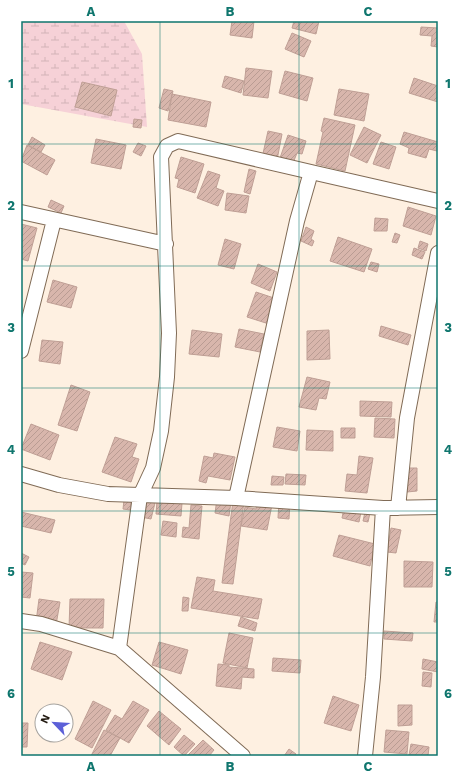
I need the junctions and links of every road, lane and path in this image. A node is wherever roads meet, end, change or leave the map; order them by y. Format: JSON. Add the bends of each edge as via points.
{"nodes":[{"id":1,"x":311,"y":172,"type":"junction"},
{"id":2,"x":438,"y":201,"type":"edge"},
{"id":3,"x":21,"y":212,"type":"edge"},
{"id":4,"x":54,"y":220,"type":"junction"},
{"id":5,"x":166,"y":244,"type":"junction"},
{"id":6,"x":438,"y":253,"type":"edge"},
{"id":7,"x":21,"y":350,"type":"edge"},
{"id":8,"x":21,"y":474,"type":"edge"},
{"id":9,"x":140,"y":496,"type":"junction"},
{"id":10,"x":236,"y":498,"type":"junction"},
{"id":11,"x":438,"y":507,"type":"edge"},
{"id":12,"x":382,"y":508,"type":"junction"},
{"id":13,"x":398,"y":508,"type":"junction"},
{"id":14,"x":21,"y":621,"type":"edge"},
{"id":15,"x":119,"y":648,"type":"junction"},
{"id":16,"x":243,"y":756,"type":"edge"},
{"id":17,"x":365,"y":756,"type":"edge"}],
"edges":[{"from":1,"to":2,"type":"street"},
{"from":1,"to":5,"type":"street","via":[[178,141],[167,146],[161,157]]},
{"from":1,"to":10,"type":"street","via":[[297,221]]},
{"from":3,"to":4,"type":"street"},
{"from":4,"to":5,"type":"street"},
{"from":4,"to":7,"type":"street"},
{"from":5,"to":9,"type":"street","via":[[169,333],[167,377],[161,431],[153,468]]},
{"from":6,"to":13,"type":"street","via":[[407,418]]},
{"from":8,"to":9,"type":"street","via":[[66,487]]},
{"from":9,"to":10,"type":"street"},
{"from":9,"to":15,"type":"street"},
{"from":10,"to":12,"type":"street"},
{"from":11,"to":13,"type":"street"},
{"from":12,"to":13,"type":"street"},
{"from":12,"to":17,"type":"street","via":[[373,678]]},
{"from":14,"to":15,"type":"street","via":[[41,624]]},
{"from":15,"to":16,"type":"street"}]}
